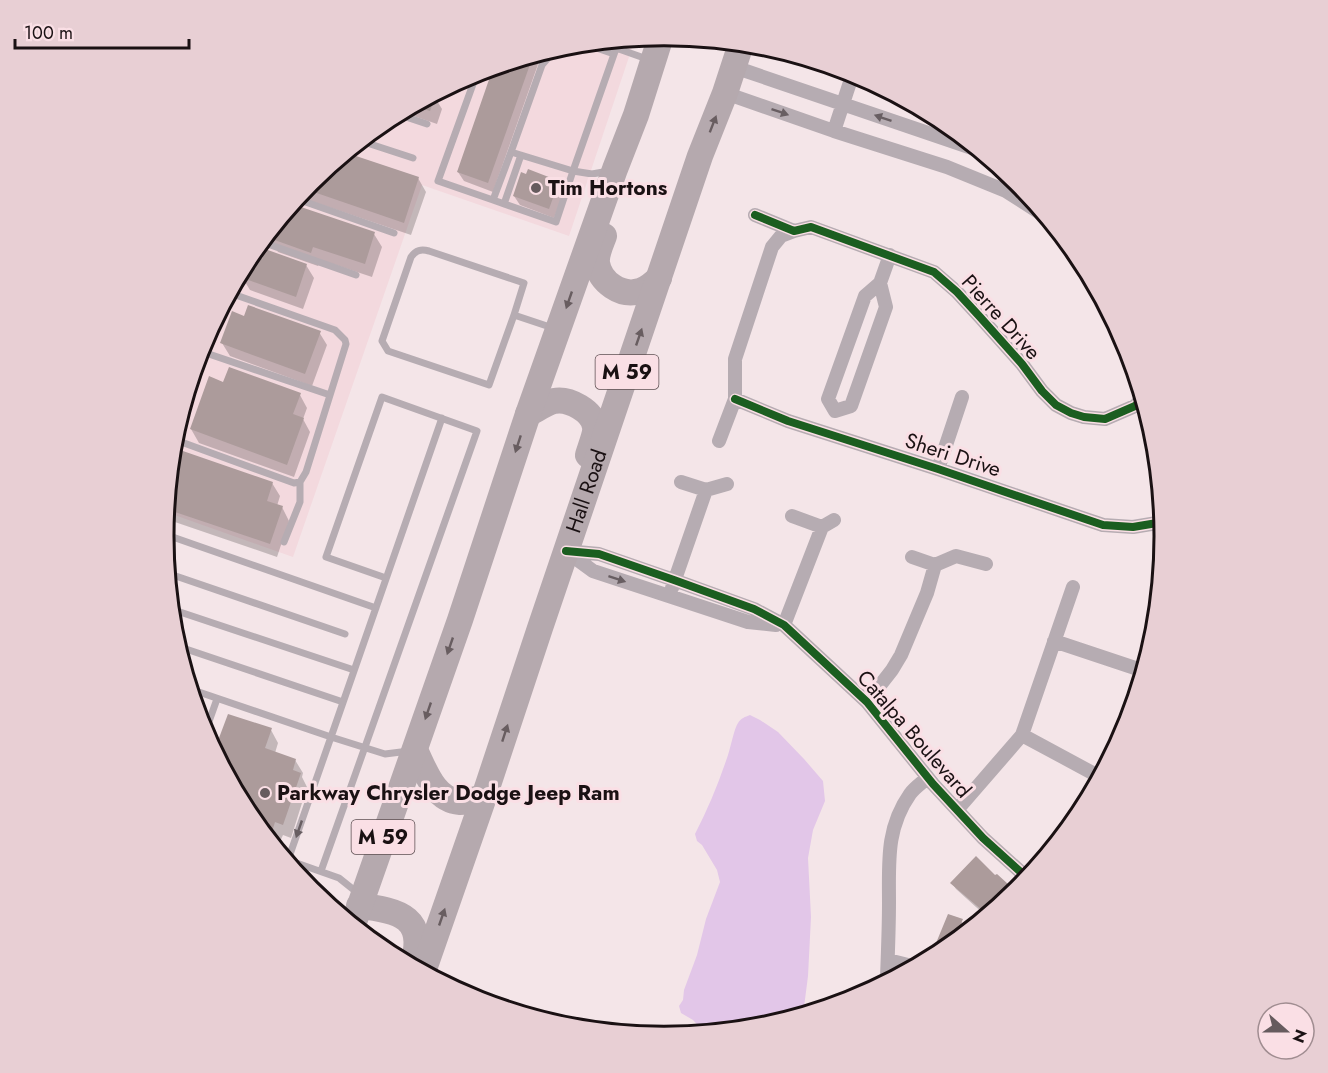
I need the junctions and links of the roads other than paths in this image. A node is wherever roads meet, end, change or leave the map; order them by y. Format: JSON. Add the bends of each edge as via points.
{"nodes":[{"id":1,"x":658,"y":46,"type":"edge"},
{"id":2,"x":616,"y":49,"type":"edge"},
{"id":3,"x":620,"y":49,"type":"edge"},
{"id":4,"x":737,"y":55,"type":"edge"},
{"id":5,"x":545,"y":61,"type":"edge"},
{"id":6,"x":653,"y":61,"type":"junction"},
{"id":7,"x":850,"y":83,"type":"edge"},
{"id":8,"x":472,"y":86,"type":"edge"},
{"id":9,"x":725,"y":93,"type":"junction"},
{"id":10,"x":843,"y":104,"type":"junction"},
{"id":11,"x":636,"y":116,"type":"junction"},
{"id":12,"x":409,"y":118,"type":"edge"},
{"id":13,"x":427,"y":124,"type":"dead end"},
{"id":14,"x":834,"y":131,"type":"junction"},
{"id":15,"x":942,"y":134,"type":"edge"},
{"id":16,"x":955,"y":143,"type":"edge"},
{"id":17,"x":371,"y":144,"type":"edge"},
{"id":18,"x":511,"y":152,"type":"junction"},
{"id":19,"x":521,"y":155,"type":"junction"},
{"id":20,"x":413,"y":158,"type":"dead end"},
{"id":21,"x":947,"y":167,"type":"junction"},
{"id":22,"x":615,"y":169,"type":"junction"},
{"id":23,"x":573,"y":171,"type":"junction"},
{"id":24,"x":1019,"y":199,"type":"edge"},
{"id":25,"x":493,"y":200,"type":"junction"},
{"id":26,"x":306,"y":202,"type":"edge"},
{"id":27,"x":504,"y":204,"type":"junction"},
{"id":28,"x":755,"y":215,"type":"dead end"},
{"id":29,"x":794,"y":231,"type":"junction"},
{"id":30,"x":394,"y":233,"type":"dead end"},
{"id":31,"x":270,"y":245,"type":"edge"},
{"id":32,"x":890,"y":255,"type":"junction"},
{"id":33,"x":356,"y":275,"type":"dead end"},
{"id":34,"x":659,"y":278,"type":"junction"},
{"id":35,"x":880,"y":284,"type":"junction"},
{"id":36,"x":238,"y":296,"type":"edge"},
{"id":37,"x":514,"y":315,"type":"junction"},
{"id":38,"x":558,"y":330,"type":"junction"},
{"id":39,"x":209,"y":354,"type":"edge"},
{"id":40,"x":330,"y":394,"type":"junction"},
{"id":41,"x":962,"y":397,"type":"dead end"},
{"id":42,"x":735,"y":399,"type":"junction"},
{"id":43,"x":1136,"y":405,"type":"edge"},
{"id":44,"x":528,"y":414,"type":"junction"},
{"id":45,"x":442,"y":418,"type":"junction"},
{"id":46,"x":719,"y":441,"type":"dead end"},
{"id":47,"x":183,"y":443,"type":"edge"},
{"id":48,"x":938,"y":469,"type":"junction"},
{"id":49,"x":300,"y":482,"type":"junction"},
{"id":50,"x":681,"y":482,"type":"dead end"},
{"id":51,"x":727,"y":484,"type":"dead end"},
{"id":52,"x":706,"y":490,"type":"junction"},
{"id":53,"x":792,"y":516,"type":"dead end"},
{"id":54,"x":1154,"y":524,"type":"edge"},
{"id":55,"x":174,"y":538,"type":"edge"},
{"id":56,"x":285,"y":542,"type":"dead end"},
{"id":57,"x":566,"y":551,"type":"junction"},
{"id":58,"x":912,"y":557,"type":"dead end"},
{"id":59,"x":986,"y":564,"type":"dead end"},
{"id":60,"x":935,"y":565,"type":"junction"},
{"id":61,"x":176,"y":576,"type":"edge"},
{"id":62,"x":386,"y":578,"type":"junction"},
{"id":63,"x":674,"y":580,"type":"junction"},
{"id":64,"x":1073,"y":587,"type":"dead end"},
{"id":65,"x":669,"y":595,"type":"junction"},
{"id":66,"x":376,"y":608,"type":"junction"},
{"id":67,"x":180,"y":612,"type":"edge"},
{"id":68,"x":784,"y":626,"type":"junction"},
{"id":69,"x":345,"y":634,"type":"dead end"},
{"id":70,"x":1054,"y":641,"type":"junction"},
{"id":71,"x":188,"y":650,"type":"edge"},
{"id":72,"x":1136,"y":668,"type":"edge"},
{"id":73,"x":354,"y":670,"type":"junction"},
{"id":74,"x":200,"y":693,"type":"edge"},
{"id":75,"x":217,"y":699,"type":"junction"},
{"id":76,"x":343,"y":702,"type":"junction"},
{"id":77,"x":867,"y":702,"type":"junction"},
{"id":78,"x":210,"y":720,"type":"edge"},
{"id":79,"x":1022,"y":735,"type":"junction"},
{"id":80,"x":331,"y":737,"type":"junction"},
{"id":81,"x":364,"y":748,"type":"junction"},
{"id":82,"x":415,"y":750,"type":"junction"},
{"id":83,"x":1093,"y":773,"type":"edge"},
{"id":84,"x":927,"y":777,"type":"junction"},
{"id":85,"x":484,"y":797,"type":"junction"},
{"id":86,"x":957,"y":810,"type":"junction"},
{"id":87,"x":289,"y":852,"type":"edge"},
{"id":88,"x":300,"y":864,"type":"edge"},
{"id":89,"x":321,"y":871,"type":"junction"},
{"id":90,"x":1021,"y":872,"type":"edge"},
{"id":91,"x":358,"y":909,"type":"edge"},
{"id":92,"x":414,"y":958,"type":"edge"},
{"id":93,"x":888,"y":960,"type":"junction"},
{"id":94,"x":904,"y":964,"type":"edge"},
{"id":95,"x":426,"y":965,"type":"edge"},
{"id":96,"x":887,"y":973,"type":"edge"}],
"edges":[{"from":1,"to":6,"type":"highway","number":"M 59"},
{"from":2,"to":23,"type":"lane"},
{"from":3,"to":6,"type":"lane"},
{"from":4,"to":9,"type":"highway","name":"Hall Road","number":"M 59"},
{"from":4,"to":10,"type":"street"},
{"from":5,"to":18,"type":"lane"},
{"from":6,"to":11,"type":"highway","number":"M 59"},
{"from":7,"to":10,"type":"street"},
{"from":8,"to":25,"type":"lane","via":[[438,181]]},
{"from":9,"to":14,"type":"street","one_way":true},
{"from":34,"to":9,"type":"highway","name":"Hall Road","number":"M 59","one_way":true},
{"from":10,"to":14,"type":"street"},
{"from":15,"to":10,"type":"street","one_way":true},
{"from":11,"to":22,"type":"highway","number":"M 59"},
{"from":11,"to":34,"type":"highway","via":[[638,143],[597,255],[597,265],[609,285],[618,290],[639,291]]},
{"from":12,"to":13,"type":"lane"},
{"from":14,"to":21,"type":"street"},
{"from":16,"to":21,"type":"street"},
{"from":17,"to":20,"type":"lane"},
{"from":18,"to":19,"type":"lane"},
{"from":18,"to":25,"type":"lane"},
{"from":19,"to":23,"type":"lane"},
{"from":19,"to":27,"type":"lane"},
{"from":21,"to":24,"type":"street"},
{"from":22,"to":23,"type":"lane","via":[[592,174]]},
{"from":22,"to":38,"type":"highway","number":"M 59","one_way":true},
{"from":23,"to":27,"type":"lane","via":[[556,222]]},
{"from":25,"to":27,"type":"lane"},
{"from":26,"to":30,"type":"lane"},
{"from":28,"to":29,"type":"street","name":"Pierre Drive"},
{"from":29,"to":32,"type":"street","name":"Pierre Drive","via":[[811,227]]},
{"from":29,"to":42,"type":"street","via":[[781,236],[772,247],[735,359]]},
{"from":31,"to":33,"type":"lane"},
{"from":32,"to":35,"type":"street"},
{"from":32,"to":43,"type":"street","name":"Pierre Drive","via":[[934,272],[957,292],[1056,405],[1084,417],[1106,418]]},
{"from":57,"to":34,"type":"highway","name":"Hall Road","number":"M 59","one_way":true},
{"from":35,"to":35,"type":"street","via":[[865,296],[828,399],[835,411],[851,406],[879,329],[886,307]]},
{"from":36,"to":40,"type":"lane","via":[[335,330],[342,336],[346,344]]},
{"from":37,"to":37,"type":"lane","via":[[489,385],[388,351],[382,342],[411,257],[419,250],[524,283]]},
{"from":37,"to":38,"type":"lane"},
{"from":38,"to":44,"type":"highway","number":"M 59"},
{"from":39,"to":40,"type":"lane"},
{"from":40,"to":49,"type":"lane"},
{"from":41,"to":48,"type":"street"},
{"from":42,"to":46,"type":"street"},
{"from":42,"to":48,"type":"street","name":"Sheri Drive","via":[[788,421]]},
{"from":44,"to":57,"type":"highway","via":[[555,400],[581,407],[595,427]]},
{"from":44,"to":82,"type":"highway","number":"M 59","one_way":true},
{"from":45,"to":62,"type":"lane"},
{"from":45,"to":62,"type":"lane","via":[[382,397],[326,557]]},
{"from":45,"to":81,"type":"lane","via":[[477,431]]},
{"from":47,"to":49,"type":"lane"},
{"from":48,"to":54,"type":"street","name":"Sheri Drive","via":[[1103,525]]},
{"from":49,"to":56,"type":"lane","via":[[300,502]]},
{"from":50,"to":52,"type":"street"},
{"from":51,"to":52,"type":"street"},
{"from":52,"to":63,"type":"street"},
{"from":53,"to":68,"type":"street","via":[[828,524]]},
{"from":55,"to":66,"type":"lane"},
{"from":57,"to":63,"type":"street","name":"Catalpa Boulevard","via":[[599,554]]},
{"from":57,"to":65,"type":"street","one_way":true,"via":[[593,571]]},
{"from":85,"to":57,"type":"highway","name":"Hall Road","number":"M 59","one_way":true},
{"from":58,"to":60,"type":"street"},
{"from":59,"to":60,"type":"street","via":[[956,556]]},
{"from":60,"to":77,"type":"street","via":[[901,655]]},
{"from":61,"to":69,"type":"lane"},
{"from":62,"to":66,"type":"lane"},
{"from":63,"to":65,"type":"street"},
{"from":63,"to":68,"type":"street","name":"Catalpa Boulevard","via":[[754,609]]},
{"from":64,"to":70,"type":"street"},
{"from":65,"to":68,"type":"street","via":[[748,622]]},
{"from":66,"to":73,"type":"lane"},
{"from":67,"to":73,"type":"lane"},
{"from":68,"to":77,"type":"street","name":"Catalpa Boulevard"},
{"from":70,"to":72,"type":"street"},
{"from":70,"to":79,"type":"street"},
{"from":71,"to":76,"type":"lane"},
{"from":73,"to":76,"type":"lane"},
{"from":74,"to":75,"type":"lane"},
{"from":75,"to":78,"type":"lane"},
{"from":75,"to":80,"type":"lane"},
{"from":76,"to":80,"type":"lane"},
{"from":77,"to":84,"type":"street","name":"Catalpa Boulevard"},
{"from":79,"to":83,"type":"street"},
{"from":79,"to":86,"type":"street"},
{"from":80,"to":81,"type":"lane"},
{"from":80,"to":87,"type":"lane","one_way":true},
{"from":81,"to":82,"type":"lane","via":[[385,754]]},
{"from":81,"to":89,"type":"lane"},
{"from":82,"to":85,"type":"highway","via":[[433,788],[447,798],[459,802]]},
{"from":82,"to":91,"type":"highway","number":"M 59"},
{"from":84,"to":86,"type":"street","name":"Catalpa Boulevard"},
{"from":84,"to":93,"type":"street","via":[[911,792],[898,813],[891,838]]},
{"from":95,"to":85,"type":"highway","name":"Hall Road","number":"M 59","one_way":true},
{"from":86,"to":90,"type":"street","name":"Catalpa Boulevard"},
{"from":88,"to":89,"type":"lane"},
{"from":89,"to":91,"type":"lane","via":[[339,878]]},
{"from":91,"to":92,"type":"highway","via":[[381,908],[400,914],[412,924],[417,934]]},
{"from":93,"to":94,"type":"street"},
{"from":93,"to":96,"type":"street"}]}
